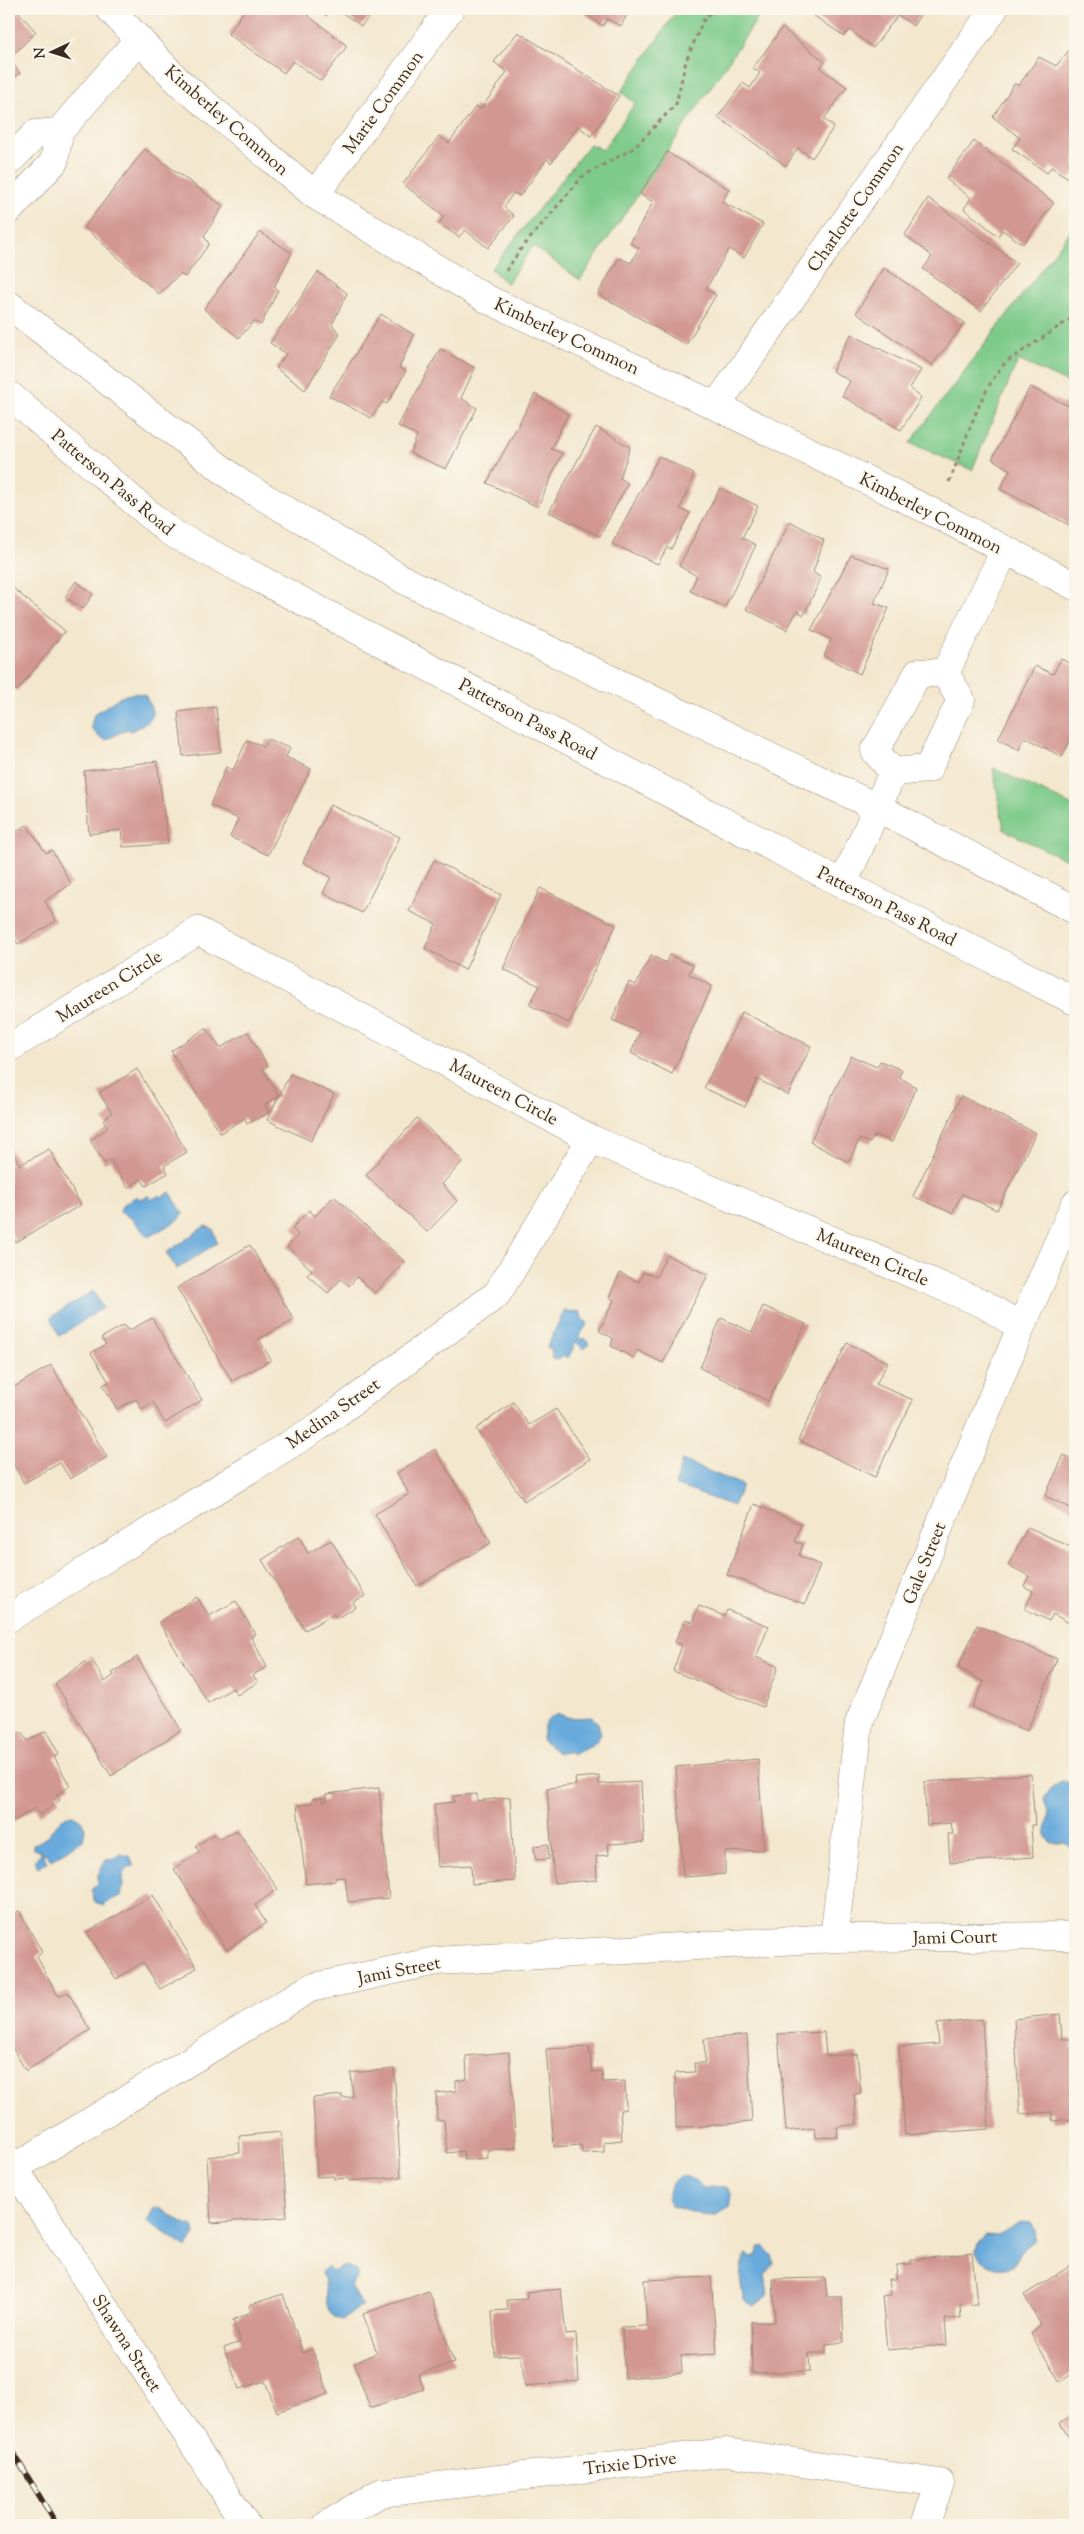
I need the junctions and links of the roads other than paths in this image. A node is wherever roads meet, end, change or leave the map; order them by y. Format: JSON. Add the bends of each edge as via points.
{"nodes":[{"id":1,"x":110,"y":9,"type":"edge"},
{"id":2,"x":450,"y":9,"type":"edge"},
{"id":3,"x":994,"y":9,"type":"edge"},
{"id":4,"x":139,"y":39,"type":"junction"},
{"id":5,"x":59,"y":132,"type":"junction"},
{"id":6,"x":9,"y":161,"type":"edge"},
{"id":7,"x":315,"y":195,"type":"junction"},
{"id":8,"x":9,"y":210,"type":"edge"},
{"id":9,"x":9,"y":305,"type":"edge"},
{"id":10,"x":9,"y":395,"type":"edge"},
{"id":11,"x":716,"y":406,"type":"junction"},
{"id":12,"x":1005,"y":550,"type":"junction"},
{"id":13,"x":1075,"y":586,"type":"edge"},
{"id":14,"x":945,"y":673,"type":"junction"},
{"id":15,"x":893,"y":772,"type":"junction"},
{"id":16,"x":876,"y":807,"type":"junction"},
{"id":17,"x":843,"y":884,"type":"junction"},
{"id":18,"x":1075,"y":910,"type":"edge"},
{"id":19,"x":1075,"y":1001,"type":"edge"},
{"id":20,"x":9,"y":1048,"type":"edge"},
{"id":21,"x":591,"y":1139,"type":"junction"},
{"id":22,"x":1075,"y":1204,"type":"edge"},
{"id":23,"x":1021,"y":1327,"type":"junction"},
{"id":24,"x":9,"y":1618,"type":"edge"},
{"id":25,"x":1075,"y":1936,"type":"edge"},
{"id":26,"x":834,"y":1938,"type":"junction"},
{"id":27,"x":11,"y":2164,"type":"edge"},
{"id":28,"x":246,"y":2525,"type":"edge"},
{"id":29,"x":327,"y":2525,"type":"edge"},
{"id":30,"x":925,"y":2525,"type":"edge"}],
"edges":[{"from":1,"to":4,"type":"street","name":"Kimberley Common"},
{"from":2,"to":7,"type":"street","name":"Marie Common"},
{"from":3,"to":11,"type":"street","name":"Charlotte Common"},
{"from":4,"to":5,"type":"street"},
{"from":4,"to":7,"type":"street","name":"Kimberley Common","via":[[180,83]]},
{"from":5,"to":6,"type":"street","via":[[36,134]]},
{"from":5,"to":8,"type":"street","via":[[54,162]]},
{"from":7,"to":11,"type":"street","name":"Kimberley Common","via":[[487,299]]},
{"from":9,"to":16,"type":"street","via":[[240,483],[406,581]]},
{"from":10,"to":17,"type":"street","name":"Patterson Pass Road","via":[[170,532]]},
{"from":11,"to":12,"type":"street","name":"Kimberley Common"},
{"from":12,"to":13,"type":"street","name":"Kimberley Common"},
{"from":12,"to":14,"type":"street"},
{"from":14,"to":15,"type":"street","via":[[918,673],[876,751]]},
{"from":14,"to":15,"type":"street","via":[[961,700],[928,769]]},
{"from":15,"to":16,"type":"street"},
{"from":16,"to":17,"type":"street"},
{"from":16,"to":18,"type":"street"},
{"from":17,"to":19,"type":"street","name":"Patterson Pass Road"},
{"from":20,"to":21,"type":"street","name":"Maureen Circle","via":[[198,931]]},
{"from":21,"to":23,"type":"street","name":"Maureen Circle","via":[[984,1304]]},
{"from":21,"to":24,"type":"street","name":"Medina Street","via":[[497,1294],[318,1427]]},
{"from":22,"to":23,"type":"street","name":"Gale Street"},
{"from":23,"to":26,"type":"street","name":"Gale Street","via":[[859,1723]]},
{"from":25,"to":26,"type":"street","name":"Jami Court"},
{"from":26,"to":27,"type":"street","name":"Jami Street","via":[[436,1961],[310,1988]]},
{"from":27,"to":28,"type":"street","name":"Shawna Street"},
{"from":29,"to":30,"type":"street","name":"Trixie Drive","via":[[380,2493],[726,2452],[940,2483]]}]}
